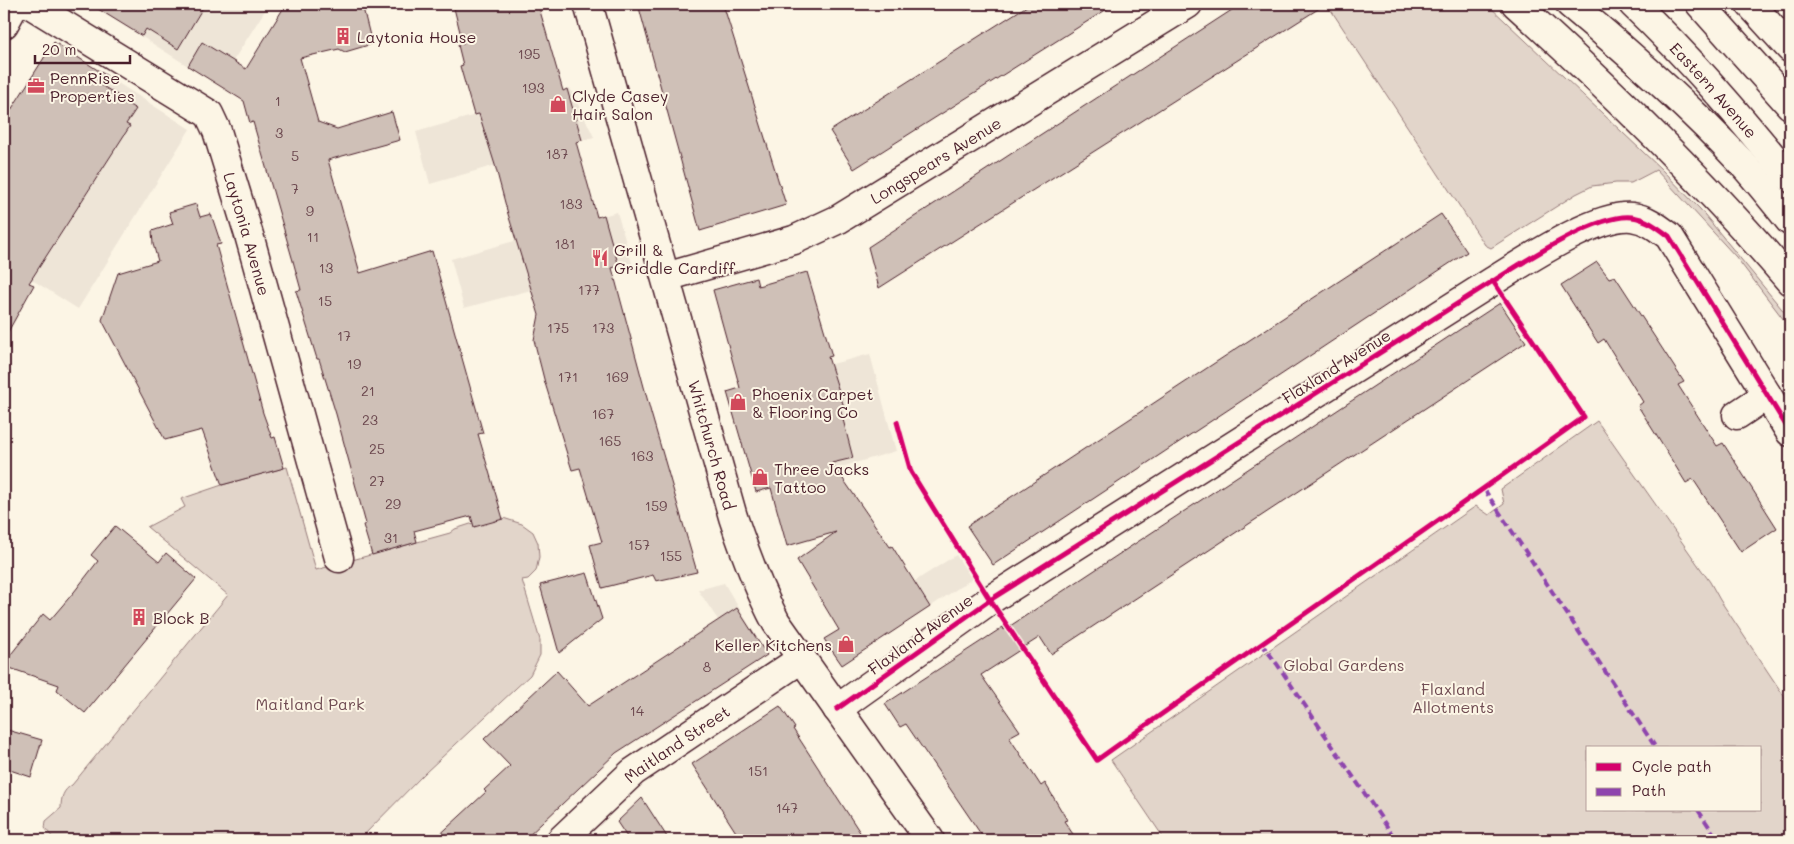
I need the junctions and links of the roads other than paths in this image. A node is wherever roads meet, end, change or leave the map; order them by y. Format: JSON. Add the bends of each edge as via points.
{"nodes":[{"id":1,"x":15,"y":4,"type":"edge"},
{"id":2,"x":30,"y":4,"type":"edge"},
{"id":3,"x":588,"y":4,"type":"edge"},
{"id":4,"x":1188,"y":4,"type":"edge"},
{"id":5,"x":1516,"y":4,"type":"edge"},
{"id":6,"x":1570,"y":4,"type":"edge"},
{"id":7,"x":1633,"y":4,"type":"edge"},
{"id":8,"x":1700,"y":4,"type":"edge"},
{"id":9,"x":1750,"y":4,"type":"edge"},
{"id":10,"x":4,"y":24,"type":"edge"},
{"id":11,"x":1790,"y":48,"type":"edge"},
{"id":12,"x":1790,"y":105,"type":"edge"},
{"id":13,"x":1790,"y":178,"type":"edge"},
{"id":14,"x":1790,"y":221,"type":"edge"},
{"id":15,"x":666,"y":277,"type":"junction"},
{"id":16,"x":1790,"y":281,"type":"edge"},
{"id":17,"x":1767,"y":395,"type":"junction"},
{"id":18,"x":1737,"y":415,"type":"dead end"},
{"id":19,"x":1790,"y":432,"type":"edge"},
{"id":20,"x":339,"y":558,"type":"dead end"},
{"id":21,"x":802,"y":660,"type":"junction"},
{"id":22,"x":837,"y":709,"type":"junction"},
{"id":23,"x":562,"y":840,"type":"edge"},
{"id":24,"x":930,"y":840,"type":"edge"}],
"edges":[{"from":1,"to":10,"type":"main road"},
{"from":2,"to":20,"type":"main road","name":"Laytonia Avenue","via":[[209,114],[249,235]]},
{"from":3,"to":15,"type":"main road","name":"Whitchurch Road"},
{"from":4,"to":15,"type":"main road","name":"Longspears Avenue","via":[[839,219],[794,240]]},
{"from":5,"to":16,"type":"main road","via":[[1701,182]]},
{"from":6,"to":14,"type":"main road","via":[[1633,57],[1705,126],[1742,163]]},
{"from":7,"to":13,"type":"main road","name":"Eastern Avenue","via":[[1748,126]]},
{"from":8,"to":12,"type":"main road"},
{"from":9,"to":11,"type":"main road"},
{"from":15,"to":21,"type":"main road","name":"Whitchurch Road","via":[[750,567],[764,601]]},
{"from":17,"to":18,"type":"main road"},
{"from":17,"to":19,"type":"main road","name":"Flaxland Avenue"},
{"from":17,"to":22,"type":"main road","name":"Flaxland Avenue","via":[[1669,236],[1651,222],[1633,217],[1599,222],[1544,250],[1494,281],[990,600]]},
{"from":21,"to":22,"type":"main road","name":"Whitchurch Road"},
{"from":21,"to":23,"type":"main road","name":"Maitland Street","via":[[633,772]]},
{"from":22,"to":24,"type":"main road","name":"Whitchurch Road"}]}
